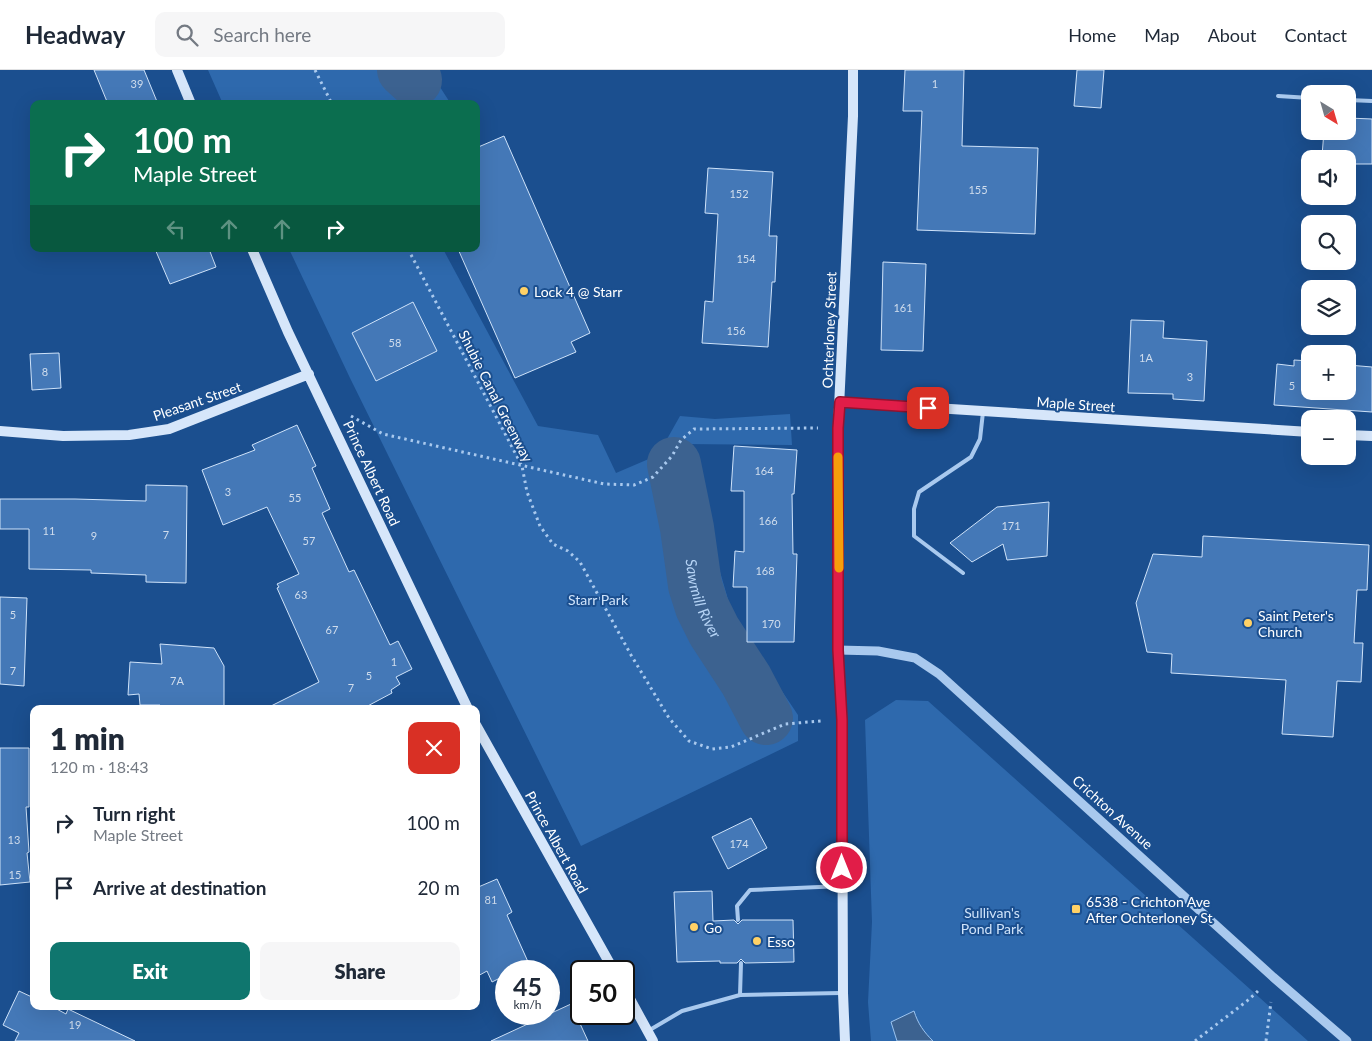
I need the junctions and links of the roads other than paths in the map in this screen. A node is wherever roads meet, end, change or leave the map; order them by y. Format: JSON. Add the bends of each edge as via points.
{"nodes":[{"id":1,"x":177,"y":70,"type":"edge"},
{"id":2,"x":853,"y":70,"type":"edge"},
{"id":3,"x":1278,"y":96,"type":"dead end"},
{"id":4,"x":1301,"y":97,"type":"edge"},
{"id":5,"x":189,"y":100,"type":"edge"},
{"id":6,"x":1356,"y":100,"type":"edge"},
{"id":7,"x":1372,"y":101,"type":"edge"},
{"id":8,"x":253,"y":252,"type":"edge"},
{"id":9,"x":309,"y":374,"type":"junction"},
{"id":10,"x":840,"y":402,"type":"junction"},
{"id":11,"x":984,"y":412,"type":"junction"},
{"id":12,"x":1301,"y":431,"type":"edge"},
{"id":13,"x":0,"y":432,"type":"edge"},
{"id":14,"x":1356,"y":435,"type":"edge"},
{"id":15,"x":1372,"y":436,"type":"edge"},
{"id":16,"x":963,"y":573,"type":"dead end"},
{"id":17,"x":838,"y":650,"type":"junction"},
{"id":18,"x":466,"y":705,"type":"edge"},
{"id":19,"x":480,"y":732,"type":"edge"},
{"id":20,"x":842,"y":886,"type":"junction"},
{"id":21,"x":738,"y":920,"type":"dead end"},
{"id":22,"x":608,"y":960,"type":"edge"},
{"id":23,"x":741,"y":963,"type":"dead end"},
{"id":24,"x":843,"y":993,"type":"junction"},
{"id":25,"x":740,"y":995,"type":"junction"},
{"id":26,"x":635,"y":1008,"type":"edge"},
{"id":27,"x":650,"y":1036,"type":"edge"},
{"id":28,"x":845,"y":1041,"type":"edge"},
{"id":29,"x":1347,"y":1041,"type":"edge"}],
"edges":[{"from":1,"to":5,"type":"main road"},
{"from":2,"to":10,"type":"main road","name":"Ochterloney Street"},
{"from":3,"to":4,"type":"lane"},
{"from":6,"to":7,"type":"lane"},
{"from":8,"to":9,"type":"main road","name":"Prince Albert Road"},
{"from":9,"to":13,"type":"main road","name":"Pleasant Street","via":[[169,429],[129,436]]},
{"from":9,"to":18,"type":"main road","name":"Prince Albert Road"},
{"from":10,"to":11,"type":"main road","name":"Maple Street"},
{"from":10,"to":17,"type":"main road","name":"Ochterloney Street"},
{"from":11,"to":12,"type":"main road","name":"Maple Street"},
{"from":11,"to":16,"type":"lane","via":[[980,439],[971,457],[919,492],[914,509],[914,536]]},
{"from":14,"to":15,"type":"main road"},
{"from":17,"to":20,"type":"main road","name":"Ochterloney Street","via":[[842,720]]},
{"from":17,"to":29,"type":"street","name":"Crichton Avenue","via":[[915,658],[939,674]]},
{"from":19,"to":22,"type":"main road","name":"Prince Albert Road"},
{"from":20,"to":21,"type":"lane","via":[[750,890],[737,906]]},
{"from":20,"to":24,"type":"main road","name":"Ochterloney Street"},
{"from":23,"to":25,"type":"lane"},
{"from":24,"to":25,"type":"lane"},
{"from":24,"to":28,"type":"main road","name":"Ochterloney Street"},
{"from":25,"to":27,"type":"lane","via":[[682,1010]]},
{"from":26,"to":27,"type":"main road"}]}
